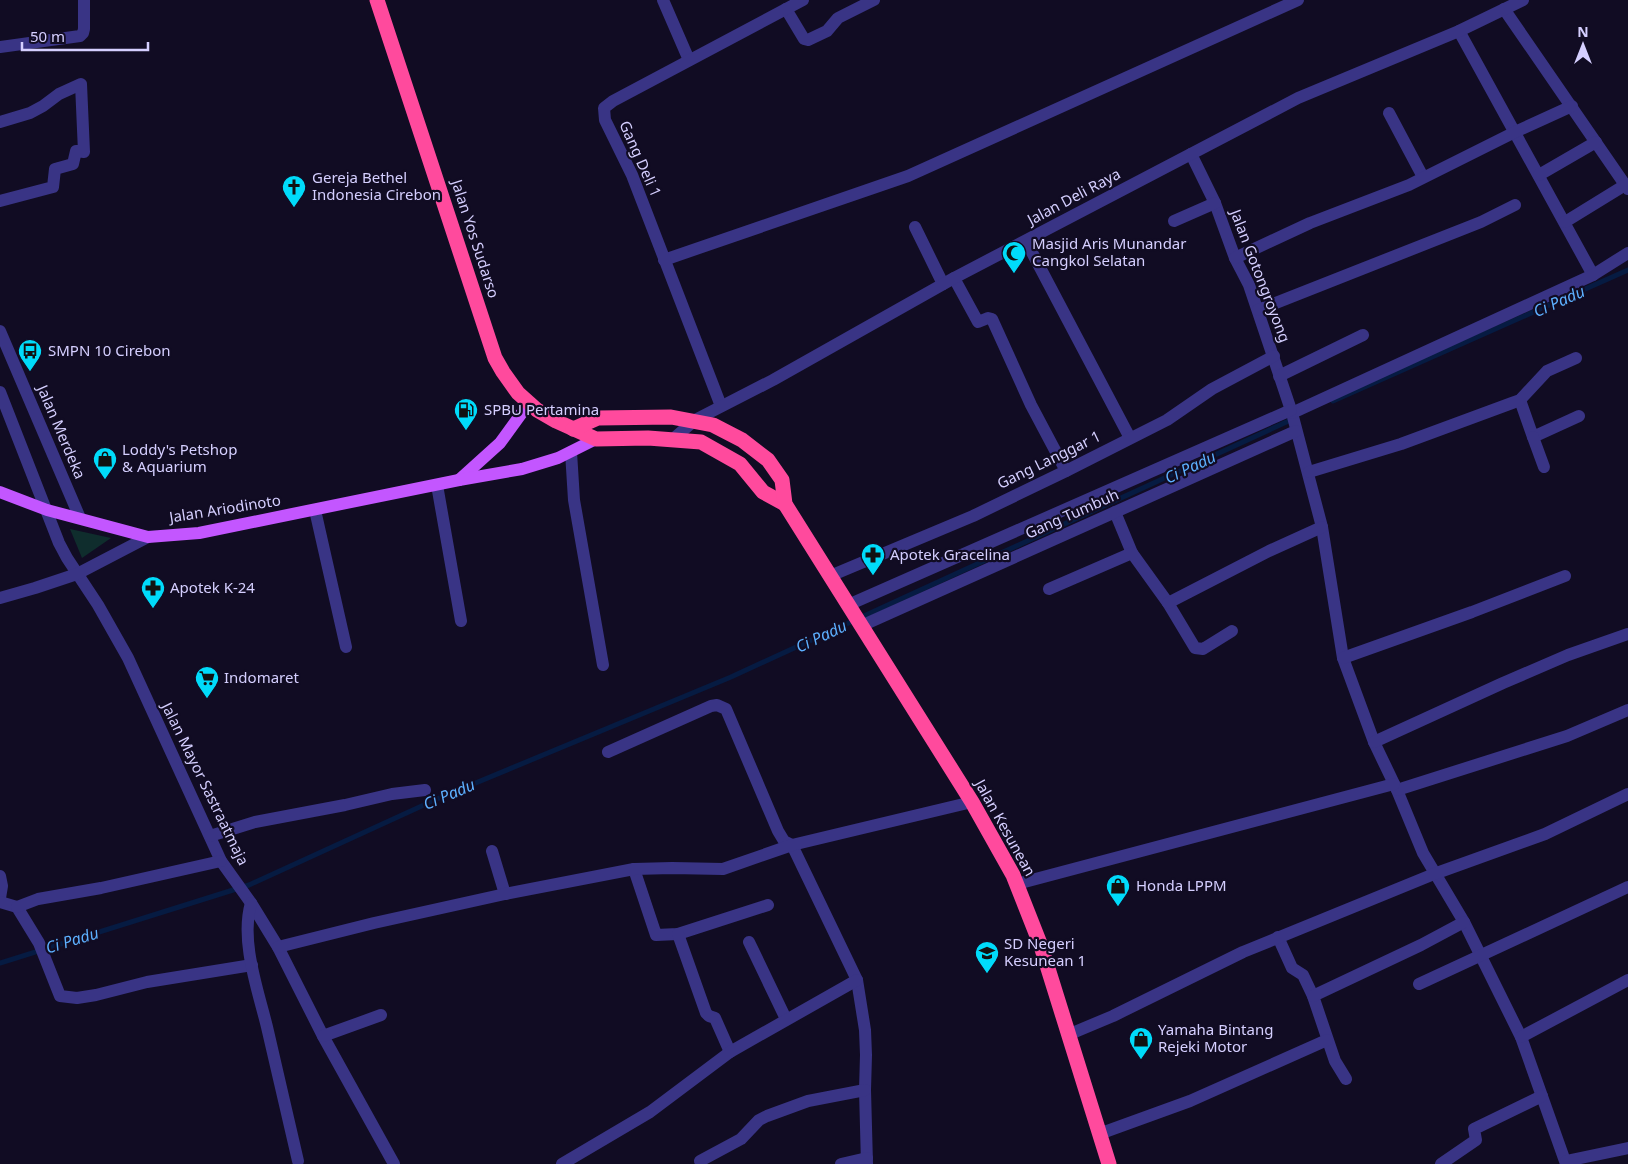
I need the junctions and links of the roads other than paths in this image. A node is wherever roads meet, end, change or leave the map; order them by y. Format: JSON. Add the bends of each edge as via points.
{"nodes":[{"id":1,"x":84,"y":0,"type":"edge"},
{"id":2,"x":377,"y":0,"type":"edge"},
{"id":3,"x":664,"y":0,"type":"edge"},
{"id":4,"x":803,"y":0,"type":"edge"},
{"id":5,"x":874,"y":0,"type":"edge"},
{"id":6,"x":1298,"y":0,"type":"edge"},
{"id":7,"x":1523,"y":0,"type":"edge"},
{"id":8,"x":786,"y":9,"type":"junction"},
{"id":9,"x":1504,"y":9,"type":"junction"},
{"id":10,"x":1459,"y":31,"type":"junction"},
{"id":11,"x":0,"y":47,"type":"edge"},
{"id":12,"x":690,"y":60,"type":"junction"},
{"id":13,"x":1572,"y":106,"type":"junction"},
{"id":14,"x":1389,"y":113,"type":"dead end"},
{"id":15,"x":0,"y":122,"type":"edge"},
{"id":16,"x":1515,"y":132,"type":"junction"},
{"id":17,"x":1596,"y":142,"type":"junction"},
{"id":18,"x":1192,"y":154,"type":"junction"},
{"id":19,"x":1539,"y":174,"type":"junction"},
{"id":20,"x":1423,"y":177,"type":"junction"},
{"id":21,"x":1626,"y":187,"type":"edge"},
{"id":22,"x":0,"y":201,"type":"edge"},
{"id":23,"x":1215,"y":203,"type":"junction"},
{"id":24,"x":1515,"y":205,"type":"dead end"},
{"id":25,"x":1174,"y":221,"type":"dead end"},
{"id":26,"x":1565,"y":222,"type":"junction"},
{"id":27,"x":915,"y":227,"type":"dead end"},
{"id":28,"x":1026,"y":241,"type":"junction"},
{"id":29,"x":1628,"y":253,"type":"edge"},
{"id":30,"x":1236,"y":258,"type":"junction"},
{"id":31,"x":664,"y":260,"type":"junction"},
{"id":32,"x":1593,"y":275,"type":"junction"},
{"id":33,"x":948,"y":281,"type":"junction"},
{"id":34,"x":1258,"y":310,"type":"junction"},
{"id":35,"x":0,"y":331,"type":"edge"},
{"id":36,"x":1363,"y":335,"type":"dead end"},
{"id":37,"x":1274,"y":356,"type":"junction"},
{"id":38,"x":1576,"y":358,"type":"dead end"},
{"id":39,"x":1279,"y":376,"type":"junction"},
{"id":40,"x":0,"y":392,"type":"edge"},
{"id":41,"x":1520,"y":400,"type":"junction"},
{"id":42,"x":529,"y":403,"type":"junction"},
{"id":43,"x":721,"y":406,"type":"junction"},
{"id":44,"x":1291,"y":412,"type":"junction"},
{"id":45,"x":1579,"y":416,"type":"dead end"},
{"id":46,"x":695,"y":420,"type":"junction"},
{"id":47,"x":573,"y":429,"type":"junction"},
{"id":48,"x":1295,"y":430,"type":"junction"},
{"id":49,"x":1533,"y":437,"type":"junction"},
{"id":50,"x":1130,"y":438,"type":"junction"},
{"id":51,"x":596,"y":439,"type":"junction"},
{"id":52,"x":672,"y":440,"type":"junction"},
{"id":53,"x":571,"y":452,"type":"junction"},
{"id":54,"x":1544,"y":467,"type":"dead end"},
{"id":55,"x":1066,"y":471,"type":"junction"},
{"id":56,"x":1308,"y":472,"type":"junction"},
{"id":57,"x":459,"y":480,"type":"junction"},
{"id":58,"x":437,"y":485,"type":"junction"},
{"id":59,"x":0,"y":492,"type":"edge"},
{"id":60,"x":785,"y":504,"type":"junction"},
{"id":61,"x":47,"y":510,"type":"junction"},
{"id":62,"x":315,"y":510,"type":"junction"},
{"id":63,"x":1115,"y":512,"type":"junction"},
{"id":64,"x":80,"y":518,"type":"junction"},
{"id":65,"x":1322,"y":527,"type":"junction"},
{"id":66,"x":148,"y":537,"type":"junction"},
{"id":67,"x":1132,"y":553,"type":"junction"},
{"id":68,"x":826,"y":570,"type":"junction"},
{"id":69,"x":77,"y":574,"type":"junction"},
{"id":70,"x":1565,"y":576,"type":"dead end"},
{"id":71,"x":1049,"y":589,"type":"dead end"},
{"id":72,"x":0,"y":598,"type":"edge"},
{"id":73,"x":1168,"y":603,"type":"junction"},
{"id":74,"x":848,"y":605,"type":"junction"},
{"id":75,"x":461,"y":621,"type":"dead end"},
{"id":76,"x":861,"y":626,"type":"junction"},
{"id":77,"x":1232,"y":632,"type":"dead end"},
{"id":78,"x":1628,"y":634,"type":"edge"},
{"id":79,"x":346,"y":646,"type":"dead end"},
{"id":80,"x":1343,"y":658,"type":"junction"},
{"id":81,"x":602,"y":665,"type":"dead end"},
{"id":82,"x":1628,"y":710,"type":"edge"},
{"id":83,"x":1374,"y":742,"type":"junction"},
{"id":84,"x":608,"y":752,"type":"dead end"},
{"id":85,"x":1396,"y":787,"type":"junction"},
{"id":86,"x":425,"y":790,"type":"dead end"},
{"id":87,"x":1628,"y":794,"type":"edge"},
{"id":88,"x":972,"y":802,"type":"junction"},
{"id":89,"x":210,"y":836,"type":"junction"},
{"id":90,"x":792,"y":845,"type":"junction"},
{"id":91,"x":492,"y":851,"type":"dead end"},
{"id":92,"x":221,"y":861,"type":"junction"},
{"id":93,"x":634,"y":869,"type":"junction"},
{"id":94,"x":1434,"y":874,"type":"junction"},
{"id":95,"x":0,"y":876,"type":"edge"},
{"id":96,"x":1017,"y":884,"type":"junction"},
{"id":97,"x":1628,"y":888,"type":"edge"},
{"id":98,"x":505,"y":894,"type":"junction"},
{"id":99,"x":0,"y":898,"type":"edge"},
{"id":100,"x":0,"y":902,"type":"edge"},
{"id":101,"x":250,"y":903,"type":"junction"},
{"id":102,"x":768,"y":905,"type":"dead end"},
{"id":103,"x":17,"y":907,"type":"junction"},
{"id":104,"x":1464,"y":922,"type":"junction"},
{"id":105,"x":678,"y":934,"type":"junction"},
{"id":106,"x":1278,"y":937,"type":"junction"},
{"id":107,"x":749,"y":942,"type":"dead end"},
{"id":108,"x":278,"y":947,"type":"junction"},
{"id":109,"x":1481,"y":956,"type":"junction"},
{"id":110,"x":252,"y":965,"type":"junction"},
{"id":111,"x":857,"y":980,"type":"junction"},
{"id":112,"x":1628,"y":980,"type":"edge"},
{"id":113,"x":1419,"y":984,"type":"dead end"},
{"id":114,"x":1313,"y":996,"type":"junction"},
{"id":115,"x":381,"y":1014,"type":"dead end"},
{"id":116,"x":786,"y":1019,"type":"junction"},
{"id":117,"x":1070,"y":1034,"type":"junction"},
{"id":118,"x":323,"y":1036,"type":"junction"},
{"id":119,"x":1522,"y":1036,"type":"junction"},
{"id":120,"x":1327,"y":1040,"type":"junction"},
{"id":121,"x":730,"y":1052,"type":"junction"},
{"id":122,"x":1346,"y":1079,"type":"dead end"},
{"id":123,"x":865,"y":1090,"type":"junction"},
{"id":124,"x":1542,"y":1096,"type":"junction"},
{"id":125,"x":1100,"y":1134,"type":"junction"},
{"id":126,"x":1628,"y":1148,"type":"edge"},
{"id":127,"x":298,"y":1161,"type":"dead end"},
{"id":128,"x":700,"y":1161,"type":"dead end"},
{"id":129,"x":867,"y":1161,"type":"edge"},
{"id":130,"x":1566,"y":1163,"type":"edge"},
{"id":131,"x":394,"y":1164,"type":"edge"},
{"id":132,"x":562,"y":1164,"type":"edge"},
{"id":133,"x":841,"y":1164,"type":"edge"},
{"id":134,"x":1109,"y":1164,"type":"edge"},
{"id":135,"x":1442,"y":1164,"type":"edge"}],
"edges":[{"from":1,"to":11,"type":"street","via":[[84,29],[80,36]]},
{"from":2,"to":42,"type":"highway","name":"Jalan Yos Sudarso","via":[[495,358],[518,393]]},
{"from":3,"to":12,"type":"street"},
{"from":4,"to":8,"type":"street","name":"Gang Deli 1"},
{"from":5,"to":8,"type":"street","via":[[838,18],[827,31],[808,40],[804,39]]},
{"from":6,"to":31,"type":"street","via":[[908,176]]},
{"from":7,"to":9,"type":"street","name":"Jalan Deli Raya"},
{"from":8,"to":12,"type":"street","name":"Gang Deli 1"},
{"from":9,"to":10,"type":"street","name":"Jalan Deli Raya"},
{"from":9,"to":13,"type":"street"},
{"from":10,"to":16,"type":"street"},
{"from":10,"to":18,"type":"street","name":"Jalan Deli Raya","via":[[1298,98]]},
{"from":12,"to":31,"type":"street","name":"Gang Deli 1","via":[[604,108],[605,120],[632,175]]},
{"from":13,"to":16,"type":"street"},
{"from":13,"to":17,"type":"street"},
{"from":14,"to":20,"type":"street"},
{"from":15,"to":22,"type":"street","via":[[30,113],[81,84],[84,152],[76,150],[73,164],[55,169],[53,187]]},
{"from":16,"to":19,"type":"street"},
{"from":16,"to":20,"type":"street"},
{"from":17,"to":19,"type":"street"},
{"from":17,"to":21,"type":"street"},
{"from":18,"to":23,"type":"street","name":"Jalan Gotongroyong"},
{"from":18,"to":28,"type":"street","name":"Jalan Deli Raya"},
{"from":19,"to":26,"type":"street"},
{"from":20,"to":30,"type":"street","via":[[1310,223]]},
{"from":21,"to":26,"type":"street"},
{"from":23,"to":25,"type":"street"},
{"from":23,"to":30,"type":"street","name":"Jalan Gotongroyong"},
{"from":24,"to":34,"type":"street","via":[[1481,222]]},
{"from":26,"to":32,"type":"street"},
{"from":27,"to":33,"type":"street"},
{"from":28,"to":33,"type":"street","name":"Jalan Deli Raya"},
{"from":28,"to":50,"type":"street"},
{"from":29,"to":32,"type":"street"},
{"from":30,"to":34,"type":"street","name":"Jalan Gotongroyong"},
{"from":31,"to":43,"type":"street","name":"Gang Deli 1"},
{"from":32,"to":44,"type":"street"},
{"from":33,"to":43,"type":"street","name":"Jalan Deli Raya"},
{"from":33,"to":55,"type":"street","via":[[978,322],[992,319],[1031,405]]},
{"from":34,"to":37,"type":"street","name":"Jalan Gotongroyong"},
{"from":35,"to":64,"type":"street","name":"Jalan Merdeka"},
{"from":36,"to":39,"type":"street"},
{"from":37,"to":39,"type":"street","name":"Jalan Gotongroyong"},
{"from":37,"to":50,"type":"street","name":"Gang Langgar 1","via":[[1212,389],[1167,420]]},
{"from":38,"to":41,"type":"street","via":[[1547,370]]},
{"from":39,"to":44,"type":"street","name":"Jalan Gotongroyong"},
{"from":40,"to":61,"type":"street"},
{"from":41,"to":49,"type":"street"},
{"from":41,"to":56,"type":"street","via":[[1401,444]]},
{"from":42,"to":47,"type":"highway","name":"Jalan Yos Sudarso"},
{"from":42,"to":57,"type":"main road","name":"Jalan Ariodinoto","via":[[500,443]]},
{"from":43,"to":46,"type":"street","name":"Jalan Deli Raya"},
{"from":44,"to":48,"type":"street","name":"Jalan Gotongroyong"},
{"from":44,"to":74,"type":"street"},
{"from":45,"to":49,"type":"street"},
{"from":46,"to":47,"type":"highway","name":"Jalan Yos Sudarso","via":[[670,416],[598,418]]},
{"from":46,"to":52,"type":"street","name":"Jalan Deli Raya"},
{"from":46,"to":60,"type":"highway","name":"Jalan Yos Sudarso","via":[[742,440],[768,460],[782,480]]},
{"from":47,"to":51,"type":"highway","name":"Jalan Yos Sudarso"},
{"from":48,"to":56,"type":"street","name":"Jalan Gotongroyong"},
{"from":48,"to":63,"type":"street","name":"Gang Tumbuh"},
{"from":49,"to":54,"type":"street"},
{"from":50,"to":55,"type":"street","name":"Gang Langgar 1"},
{"from":51,"to":52,"type":"highway","name":"Jalan Yos Sudarso"},
{"from":51,"to":53,"type":"main road","name":"Jalan Ariodinoto"},
{"from":52,"to":60,"type":"highway","name":"Jalan Yos Sudarso","via":[[701,442],[733,460],[763,492]]},
{"from":53,"to":57,"type":"main road","name":"Jalan Ariodinoto","via":[[522,470]]},
{"from":53,"to":81,"type":"street","via":[[574,500]]},
{"from":55,"to":68,"type":"street","name":"Gang Langgar 1","via":[[974,516]]},
{"from":56,"to":65,"type":"street","name":"Jalan Gotongroyong"},
{"from":57,"to":58,"type":"main road","name":"Jalan Ariodinoto"},
{"from":58,"to":62,"type":"main road","name":"Jalan Ariodinoto"},
{"from":58,"to":75,"type":"street"},
{"from":59,"to":61,"type":"main road","name":"Jalan Ariodinoto"},
{"from":60,"to":68,"type":"highway","name":"Jalan Yos Sudarso"},
{"from":61,"to":64,"type":"main road","name":"Jalan Ariodinoto"},
{"from":61,"to":69,"type":"street","name":"Jalan Mayor Sastraatmaja"},
{"from":62,"to":66,"type":"main road","name":"Jalan Ariodinoto","via":[[200,533]]},
{"from":62,"to":79,"type":"street"},
{"from":63,"to":67,"type":"street"},
{"from":63,"to":76,"type":"street","name":"Gang Tumbuh"},
{"from":64,"to":66,"type":"main road","name":"Jalan Ariodinoto"},
{"from":65,"to":73,"type":"street"},
{"from":65,"to":80,"type":"street","name":"Jalan Gotongroyong"},
{"from":66,"to":69,"type":"street"},
{"from":67,"to":71,"type":"street"},
{"from":67,"to":73,"type":"street"},
{"from":68,"to":74,"type":"highway","name":"Jalan Kesunean"},
{"from":69,"to":72,"type":"street"},
{"from":69,"to":89,"type":"street","name":"Jalan Mayor Sastraatmaja","via":[[128,658]]},
{"from":70,"to":80,"type":"street"},
{"from":73,"to":77,"type":"street","via":[[1194,648],[1204,649]]},
{"from":74,"to":76,"type":"highway","name":"Jalan Kesunean"},
{"from":76,"to":88,"type":"highway","name":"Jalan Kesunean"},
{"from":78,"to":83,"type":"street","via":[[1502,683]]},
{"from":80,"to":83,"type":"street","name":"Jalan Gotongroyong"},
{"from":82,"to":85,"type":"street","via":[[1567,736]]},
{"from":83,"to":85,"type":"street","name":"Jalan Gotongroyong"},
{"from":84,"to":90,"type":"street","via":[[711,706],[722,706],[778,831],[784,841]]},
{"from":85,"to":94,"type":"street","name":"Jalan Gotongroyong","via":[[1422,853]]},
{"from":85,"to":96,"type":"street"},
{"from":86,"to":89,"type":"street","via":[[255,822]]},
{"from":87,"to":94,"type":"street","via":[[1545,834]]},
{"from":88,"to":90,"type":"street"},
{"from":88,"to":96,"type":"highway","name":"Jalan Kesunean"},
{"from":89,"to":92,"type":"street","name":"Jalan Mayor Sastraatmaja"},
{"from":90,"to":93,"type":"street","via":[[723,869]]},
{"from":90,"to":111,"type":"street"},
{"from":91,"to":98,"type":"street"},
{"from":92,"to":101,"type":"street","name":"Jalan Mayor Sastraatmaja"},
{"from":92,"to":103,"type":"street","via":[[38,899]]},
{"from":93,"to":98,"type":"street"},
{"from":93,"to":105,"type":"street","via":[[656,934]]},
{"from":94,"to":104,"type":"street","name":"Jalan Gotongroyong"},
{"from":94,"to":106,"type":"street"},
{"from":95,"to":99,"type":"street"},
{"from":96,"to":117,"type":"highway","name":"Jalan Kesunean"},
{"from":97,"to":109,"type":"street"},
{"from":98,"to":108,"type":"street","via":[[374,922]]},
{"from":100,"to":103,"type":"street"},
{"from":101,"to":108,"type":"street","name":"Jalan Mayor Sastraatmaja"},
{"from":101,"to":110,"type":"street","via":[[247,930]]},
{"from":102,"to":105,"type":"street"},
{"from":103,"to":110,"type":"street","via":[[41,949],[60,996],[96,995],[147,982]]},
{"from":104,"to":109,"type":"street","name":"Jalan Gotongroyong"},
{"from":104,"to":114,"type":"street"},
{"from":105,"to":121,"type":"street","via":[[706,1013],[715,1018]]},
{"from":106,"to":114,"type":"street","via":[[1292,968],[1303,975]]},
{"from":106,"to":117,"type":"street"},
{"from":107,"to":116,"type":"street"},
{"from":108,"to":118,"type":"street","name":"Jalan Mayor Sastraatmaja"},
{"from":109,"to":113,"type":"street"},
{"from":109,"to":119,"type":"street","name":"Jalan Gotongroyong"},
{"from":110,"to":127,"type":"street"},
{"from":111,"to":116,"type":"street"},
{"from":111,"to":123,"type":"street","via":[[865,1030]]},
{"from":112,"to":119,"type":"street"},
{"from":114,"to":120,"type":"street"},
{"from":115,"to":118,"type":"street"},
{"from":116,"to":121,"type":"street"},
{"from":117,"to":125,"type":"highway","name":"Jalan Kesunean"},
{"from":118,"to":131,"type":"street","name":"Jalan Mayor Sastraatmaja"},
{"from":119,"to":124,"type":"street","name":"Jalan Gotongroyong"},
{"from":120,"to":122,"type":"street"},
{"from":120,"to":125,"type":"street","via":[[1190,1101]]},
{"from":121,"to":132,"type":"street","via":[[650,1112]]},
{"from":123,"to":128,"type":"street","via":[[808,1101],[767,1116],[746,1135]]},
{"from":123,"to":129,"type":"street"},
{"from":124,"to":130,"type":"street","name":"Jalan Gotongroyong"},
{"from":124,"to":135,"type":"street","via":[[1474,1129],[1476,1140]]},
{"from":125,"to":134,"type":"highway","name":"Jalan Kesunean"},
{"from":126,"to":130,"type":"street"},
{"from":129,"to":133,"type":"street"}]}
